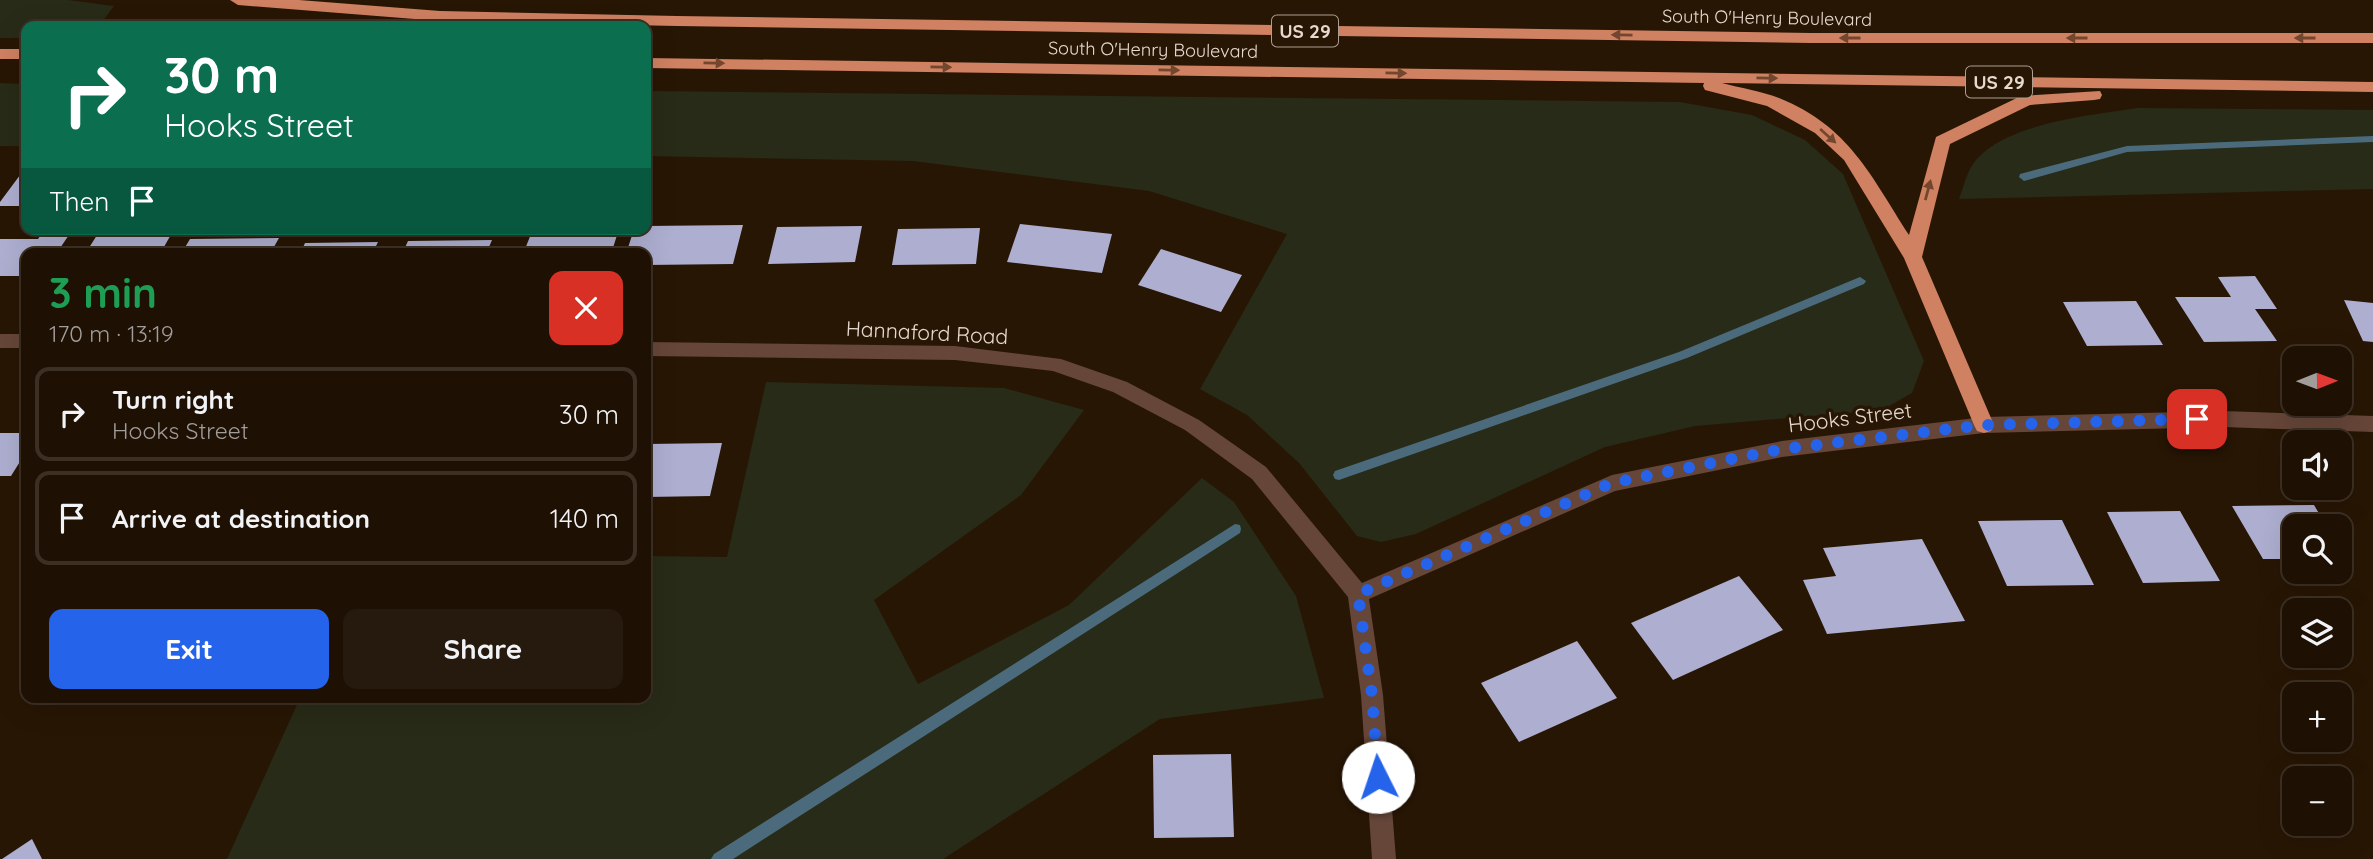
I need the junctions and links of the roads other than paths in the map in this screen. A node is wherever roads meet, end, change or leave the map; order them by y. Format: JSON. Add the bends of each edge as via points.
{"nodes":[{"id":1,"x":238,"y":0,"type":"edge"},
{"id":2,"x":2373,"y":38,"type":"edge"},
{"id":3,"x":0,"y":54,"type":"edge"},
{"id":4,"x":21,"y":54,"type":"edge"},
{"id":5,"x":651,"y":63,"type":"edge"},
{"id":6,"x":1625,"y":76,"type":"junction"},
{"id":7,"x":2217,"y":85,"type":"junction"},
{"id":8,"x":2373,"y":87,"type":"edge"},
{"id":9,"x":1913,"y":257,"type":"junction"},
{"id":10,"x":0,"y":341,"type":"edge"},
{"id":11,"x":21,"y":341,"type":"edge"},
{"id":12,"x":651,"y":349,"type":"edge"},
{"id":13,"x":2373,"y":424,"type":"edge"},
{"id":14,"x":1984,"y":425,"type":"junction"},
{"id":15,"x":1358,"y":594,"type":"junction"},
{"id":16,"x":1384,"y":859,"type":"edge"}],
"edges":[{"from":2,"to":1,"type":"highway","name":"South O'Henry Boulevard","number":"US 29","one_way":true,"via":[[1811,38],[690,21],[440,16]]},
{"from":3,"to":4,"type":"highway"},
{"from":5,"to":6,"type":"highway","name":"South O'Henry Boulevard","number":"US 29","one_way":true},
{"from":6,"to":7,"type":"highway","name":"South O'Henry Boulevard","number":"US 29","one_way":true},
{"from":6,"to":9,"type":"highway","one_way":true,"via":[[1720,87],[1773,102],[1821,129],[1850,156]]},
{"from":7,"to":8,"type":"highway","name":"South O'Henry Boulevard","number":"US 29"},
{"from":9,"to":7,"type":"highway","one_way":true,"via":[[1942,141],[2027,100]]},
{"from":9,"to":14,"type":"highway"},
{"from":10,"to":11,"type":"street"},
{"from":12,"to":15,"type":"street","name":"Hannaford Road","via":[[955,353],[1054,364],[1121,387],[1192,425],[1259,473]]},
{"from":13,"to":14,"type":"street","name":"Hooks Street","via":[[2223,419]]},
{"from":14,"to":15,"type":"street","name":"Hooks Street","via":[[1782,449],[1612,483]]},
{"from":15,"to":16,"type":"street","via":[[1372,695]]}]}
